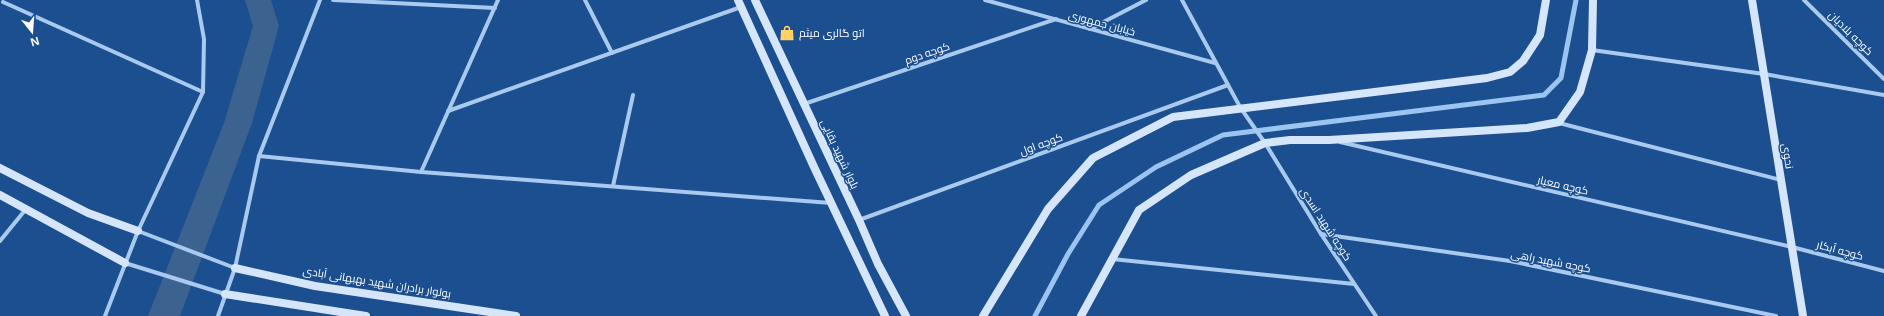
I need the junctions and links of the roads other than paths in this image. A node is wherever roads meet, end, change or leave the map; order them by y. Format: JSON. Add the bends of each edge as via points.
{"nodes":[{"id":1,"x":197,"y":0,"type":"edge"},
{"id":2,"x":320,"y":0,"type":"edge"},
{"id":3,"x":333,"y":0,"type":"edge"},
{"id":4,"x":498,"y":0,"type":"edge"},
{"id":5,"x":585,"y":0,"type":"edge"},
{"id":6,"x":755,"y":0,"type":"edge"},
{"id":7,"x":985,"y":0,"type":"edge"},
{"id":8,"x":1146,"y":0,"type":"edge"},
{"id":9,"x":1182,"y":0,"type":"edge"},
{"id":10,"x":1546,"y":0,"type":"edge"},
{"id":11,"x":1593,"y":0,"type":"edge"},
{"id":12,"x":1752,"y":0,"type":"edge"},
{"id":13,"x":1804,"y":0,"type":"edge"},
{"id":14,"x":3,"y":2,"type":"edge"},
{"id":15,"x":740,"y":4,"type":"edge"},
{"id":16,"x":495,"y":8,"type":"junction"},
{"id":17,"x":1056,"y":19,"type":"junction"},
{"id":18,"x":1090,"y":28,"type":"junction"},
{"id":19,"x":1592,"y":50,"type":"junction"},
{"id":20,"x":612,"y":53,"type":"junction"},
{"id":21,"x":1215,"y":63,"type":"junction"},
{"id":22,"x":1764,"y":74,"type":"junction"},
{"id":23,"x":1884,"y":80,"type":"edge"},
{"id":24,"x":1228,"y":84,"type":"junction"},
{"id":25,"x":203,"y":92,"type":"junction"},
{"id":26,"x":633,"y":95,"type":"dead end"},
{"id":27,"x":1884,"y":95,"type":"edge"},
{"id":28,"x":804,"y":104,"type":"junction"},
{"id":29,"x":1240,"y":107,"type":"junction"},
{"id":30,"x":448,"y":111,"type":"junction"},
{"id":31,"x":1559,"y":122,"type":"junction"},
{"id":32,"x":1330,"y":140,"type":"junction"},
{"id":33,"x":1264,"y":142,"type":"junction"},
{"id":34,"x":259,"y":156,"type":"junction"},
{"id":35,"x":0,"y":168,"type":"edge"},
{"id":36,"x":421,"y":172,"type":"junction"},
{"id":37,"x":1781,"y":180,"type":"junction"},
{"id":38,"x":613,"y":186,"type":"junction"},
{"id":39,"x":0,"y":195,"type":"edge"},
{"id":40,"x":831,"y":203,"type":"junction"},
{"id":41,"x":26,"y":209,"type":"junction"},
{"id":42,"x":859,"y":220,"type":"junction"},
{"id":43,"x":138,"y":231,"type":"junction"},
{"id":44,"x":1321,"y":234,"type":"junction"},
{"id":45,"x":0,"y":241,"type":"edge"},
{"id":46,"x":1792,"y":247,"type":"junction"},
{"id":47,"x":1111,"y":259,"type":"junction"},
{"id":48,"x":125,"y":263,"type":"junction"},
{"id":49,"x":235,"y":268,"type":"junction"},
{"id":50,"x":1884,"y":271,"type":"edge"},
{"id":51,"x":1354,"y":284,"type":"junction"},
{"id":52,"x":225,"y":294,"type":"junction"},
{"id":53,"x":105,"y":316,"type":"edge"},
{"id":54,"x":218,"y":316,"type":"edge"},
{"id":55,"x":366,"y":316,"type":"edge"},
{"id":56,"x":516,"y":316,"type":"edge"},
{"id":57,"x":885,"y":316,"type":"edge"},
{"id":58,"x":906,"y":316,"type":"edge"},
{"id":59,"x":983,"y":316,"type":"edge"},
{"id":60,"x":1082,"y":316,"type":"edge"},
{"id":61,"x":1376,"y":316,"type":"edge"},
{"id":62,"x":1776,"y":316,"type":"edge"},
{"id":63,"x":1803,"y":316,"type":"edge"}],
"edges":[{"from":1,"to":25,"type":"street","via":[[204,39]]},
{"from":2,"to":34,"type":"street"},
{"from":3,"to":16,"type":"street"},
{"from":4,"to":16,"type":"street"},
{"from":5,"to":20,"type":"street"},
{"from":6,"to":28,"type":"main road","name":"بلوار شهید بقایی"},
{"from":7,"to":17,"type":"street","name":"خیابان جمهوری"},
{"from":8,"to":18,"type":"street"},
{"from":9,"to":21,"type":"street","name":"کوچه شهید اسدی"},
{"from":10,"to":29,"type":"main road","via":[[1540,35],[1523,61],[1510,72],[1487,78]]},
{"from":11,"to":19,"type":"main road"},
{"from":12,"to":22,"type":"main road","name":"نحوی"},
{"from":13,"to":23,"type":"street","name":"کوچه بلادیان"},
{"from":14,"to":25,"type":"street"},
{"from":15,"to":20,"type":"street"},
{"from":15,"to":40,"type":"main road"},
{"from":16,"to":30,"type":"street"},
{"from":17,"to":18,"type":"street","name":"خیابان جمهوری"},
{"from":17,"to":28,"type":"street","name":"کوچه دوم"},
{"from":18,"to":21,"type":"street","name":"خیابان جمهوری"},
{"from":19,"to":22,"type":"street"},
{"from":19,"to":31,"type":"main road","via":[[1580,92]]},
{"from":20,"to":30,"type":"street"},
{"from":21,"to":24,"type":"street","name":"کوچه شهید اسدی"},
{"from":22,"to":27,"type":"street"},
{"from":22,"to":37,"type":"main road","name":"نحوی"},
{"from":24,"to":29,"type":"street","name":"کوچه شهید اسدی"},
{"from":24,"to":42,"type":"street","name":"کوچه اول"},
{"from":25,"to":43,"type":"street"},
{"from":26,"to":38,"type":"street"},
{"from":28,"to":42,"type":"main road","name":"بلوار شهید بقایی"},
{"from":29,"to":33,"type":"street","name":"کوچه شهید اسدی"},
{"from":29,"to":59,"type":"main road","via":[[1173,117],[1093,158],[1048,209]]},
{"from":30,"to":36,"type":"street"},
{"from":31,"to":32,"type":"main road","via":[[1527,128]]},
{"from":31,"to":37,"type":"street"},
{"from":32,"to":33,"type":"main road"},
{"from":32,"to":46,"type":"street","name":"کوچه معیار"},
{"from":33,"to":44,"type":"street","name":"کوچه شهید اسدی"},
{"from":33,"to":47,"type":"main road","via":[[1191,175],[1139,210]]},
{"from":34,"to":36,"type":"street"},
{"from":34,"to":49,"type":"street"},
{"from":35,"to":43,"type":"main road","via":[[88,213]]},
{"from":36,"to":38,"type":"street"},
{"from":37,"to":46,"type":"main road","name":"نحوی"},
{"from":38,"to":40,"type":"street"},
{"from":39,"to":41,"type":"main road"},
{"from":40,"to":57,"type":"main road"},
{"from":41,"to":45,"type":"street"},
{"from":41,"to":48,"type":"main road"},
{"from":42,"to":58,"type":"main road","name":"بلوار شهید بقایی","via":[[878,264]]},
{"from":43,"to":48,"type":"street"},
{"from":43,"to":49,"type":"street"},
{"from":44,"to":51,"type":"street","name":"کوچه شهید اسدی"},
{"from":44,"to":62,"type":"street","name":"کوچه شهید راهی","via":[[1510,261]]},
{"from":46,"to":50,"type":"street","name":"کوچه آبکار"},
{"from":46,"to":63,"type":"main road","name":"نحوی"},
{"from":47,"to":51,"type":"street"},
{"from":47,"to":60,"type":"main road"},
{"from":48,"to":52,"type":"street"},
{"from":48,"to":53,"type":"street"},
{"from":49,"to":52,"type":"street"},
{"from":49,"to":56,"type":"main road","name":"بولوار برادران شهید بهبهانی آبادی","via":[[315,286]]},
{"from":51,"to":61,"type":"street","name":"کوچه شهید اسدی"},
{"from":52,"to":54,"type":"street"},
{"from":52,"to":55,"type":"main road"}]}
